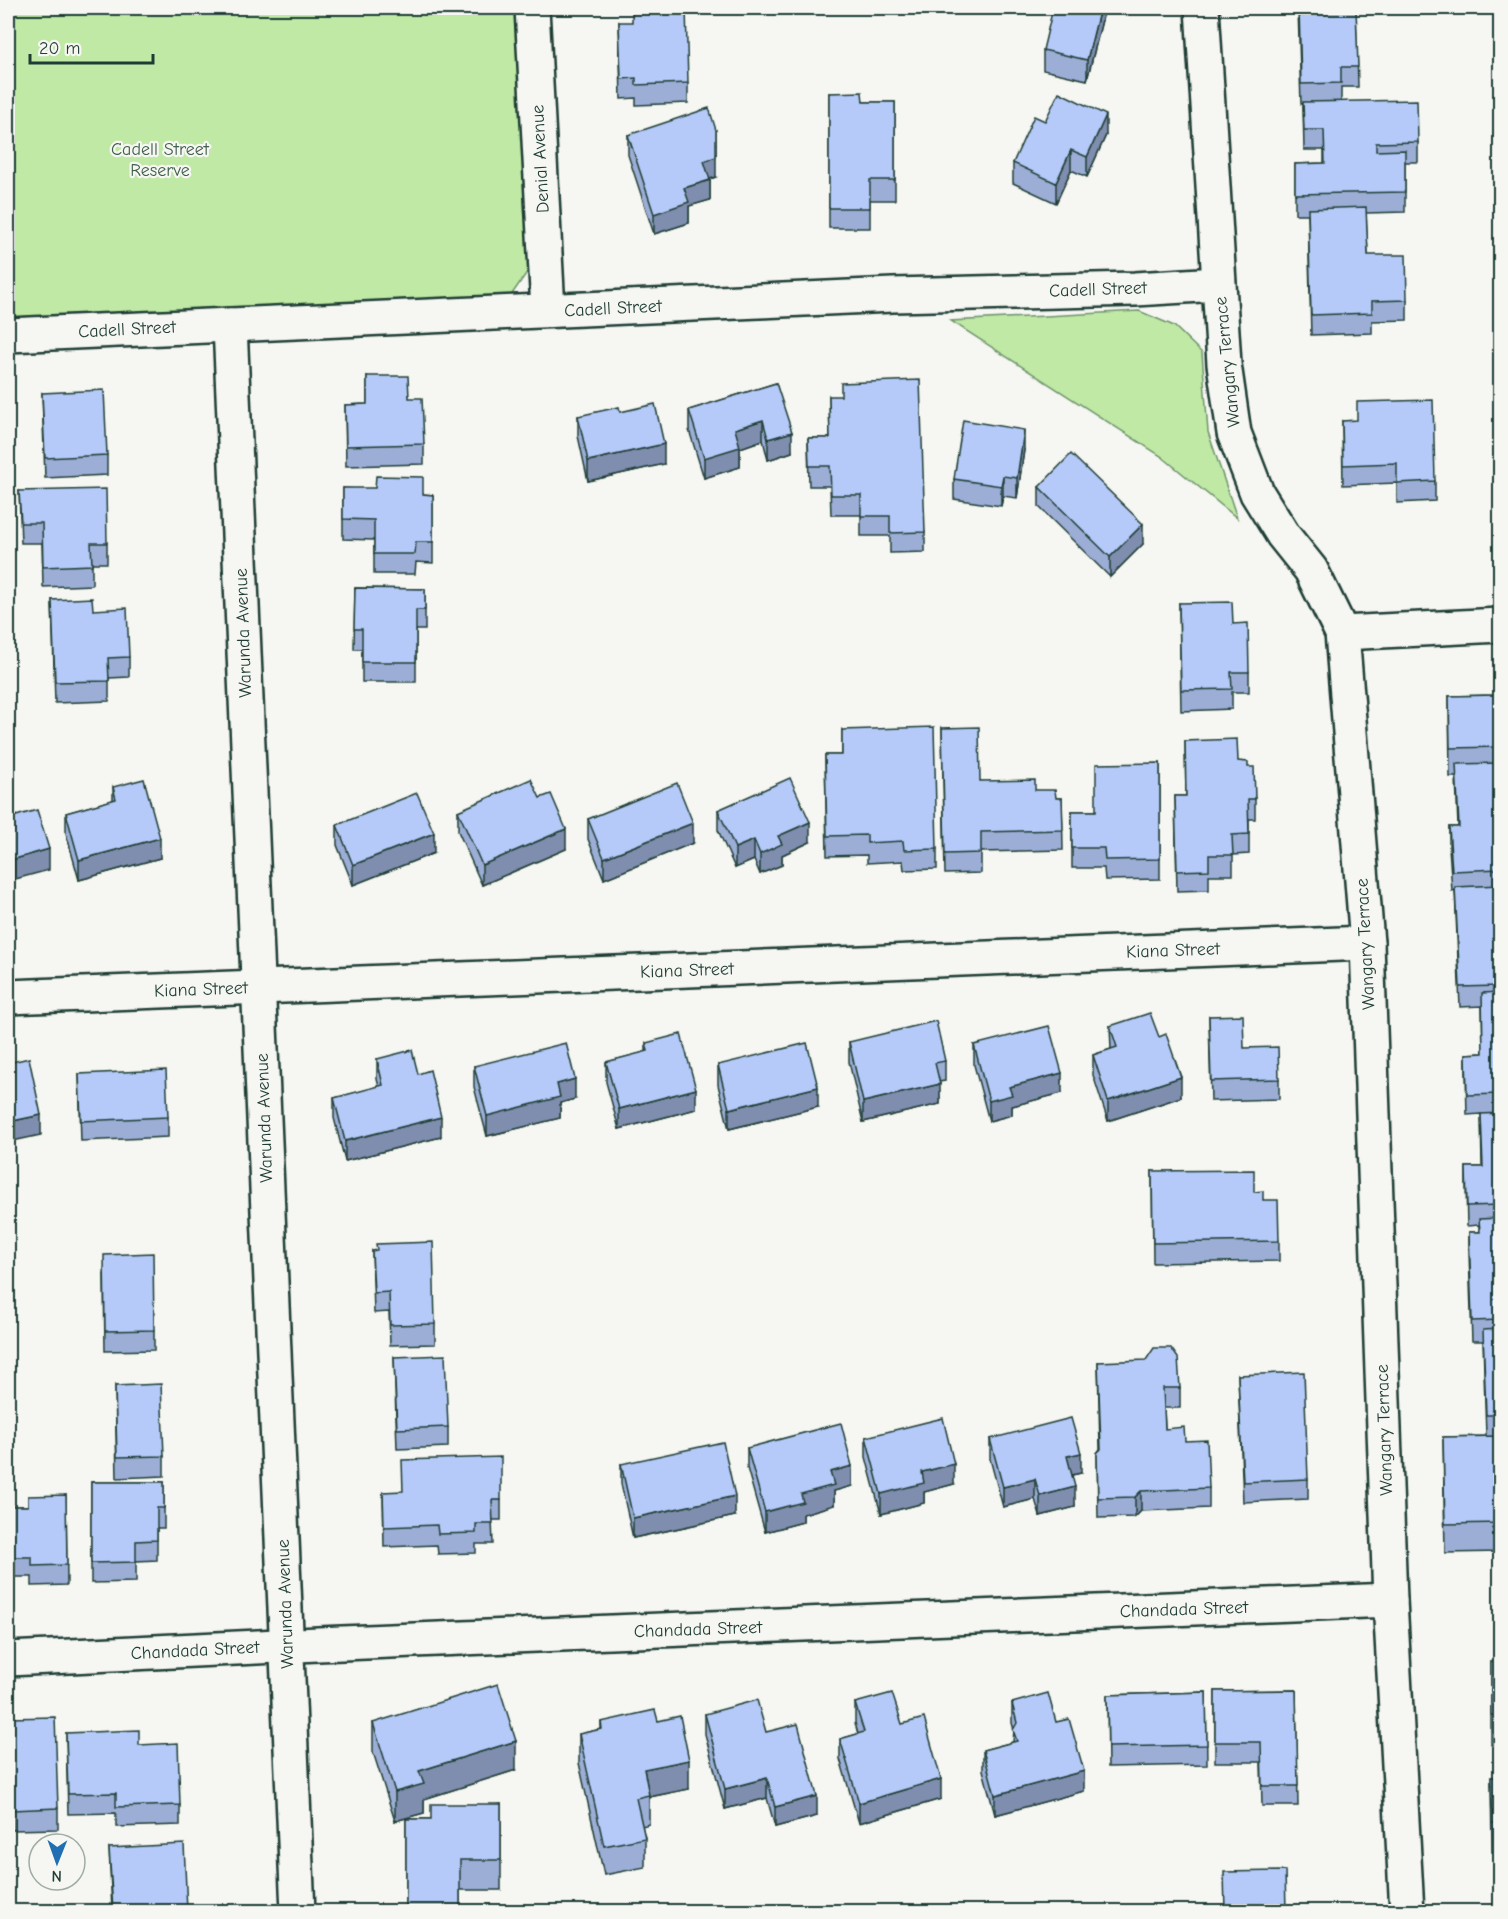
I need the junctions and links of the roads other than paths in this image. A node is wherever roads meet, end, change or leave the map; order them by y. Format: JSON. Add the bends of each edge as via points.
{"nodes":[{"id":1,"x":532,"y":8,"type":"edge"},
{"id":2,"x":1202,"y":8,"type":"edge"},
{"id":3,"x":1218,"y":284,"type":"junction"},
{"id":4,"x":548,"y":310,"type":"junction"},
{"id":5,"x":230,"y":325,"type":"junction"},
{"id":6,"x":8,"y":335,"type":"edge"},
{"id":7,"x":1500,"y":625,"type":"edge"},
{"id":8,"x":1342,"y":633,"type":"junction"},
{"id":9,"x":1367,"y":943,"type":"junction"},
{"id":10,"x":258,"y":987,"type":"junction"},
{"id":11,"x":8,"y":997,"type":"edge"},
{"id":12,"x":1390,"y":1600,"type":"junction"},
{"id":13,"x":287,"y":1646,"type":"junction"},
{"id":14,"x":8,"y":1659,"type":"edge"},
{"id":15,"x":298,"y":1911,"type":"edge"},
{"id":16,"x":1407,"y":1911,"type":"edge"}],
"edges":[{"from":1,"to":4,"type":"street","name":"Denial Avenue"},
{"from":2,"to":3,"type":"street","name":"Wangary Terrace"},
{"from":3,"to":4,"type":"street","name":"Cadell Street"},
{"from":3,"to":8,"type":"street","name":"Wangary Terrace","via":[[1234,433],[1257,493],[1311,570]]},
{"from":4,"to":5,"type":"street","name":"Cadell Street"},
{"from":5,"to":6,"type":"street","name":"Cadell Street"},
{"from":5,"to":10,"type":"street","name":"Warunda Avenue"},
{"from":7,"to":8,"type":"street"},
{"from":8,"to":9,"type":"street","name":"Wangary Terrace"},
{"from":9,"to":10,"type":"street","name":"Kiana Street"},
{"from":9,"to":12,"type":"street","name":"Wangary Terrace"},
{"from":10,"to":11,"type":"street","name":"Kiana Street"},
{"from":10,"to":13,"type":"street","name":"Warunda Avenue"},
{"from":12,"to":13,"type":"street","name":"Chandada Street"},
{"from":12,"to":16,"type":"street","name":"Wangary Terrace"},
{"from":13,"to":14,"type":"street","name":"Chandada Street"},
{"from":13,"to":15,"type":"street","name":"Warunda Avenue"}]}
